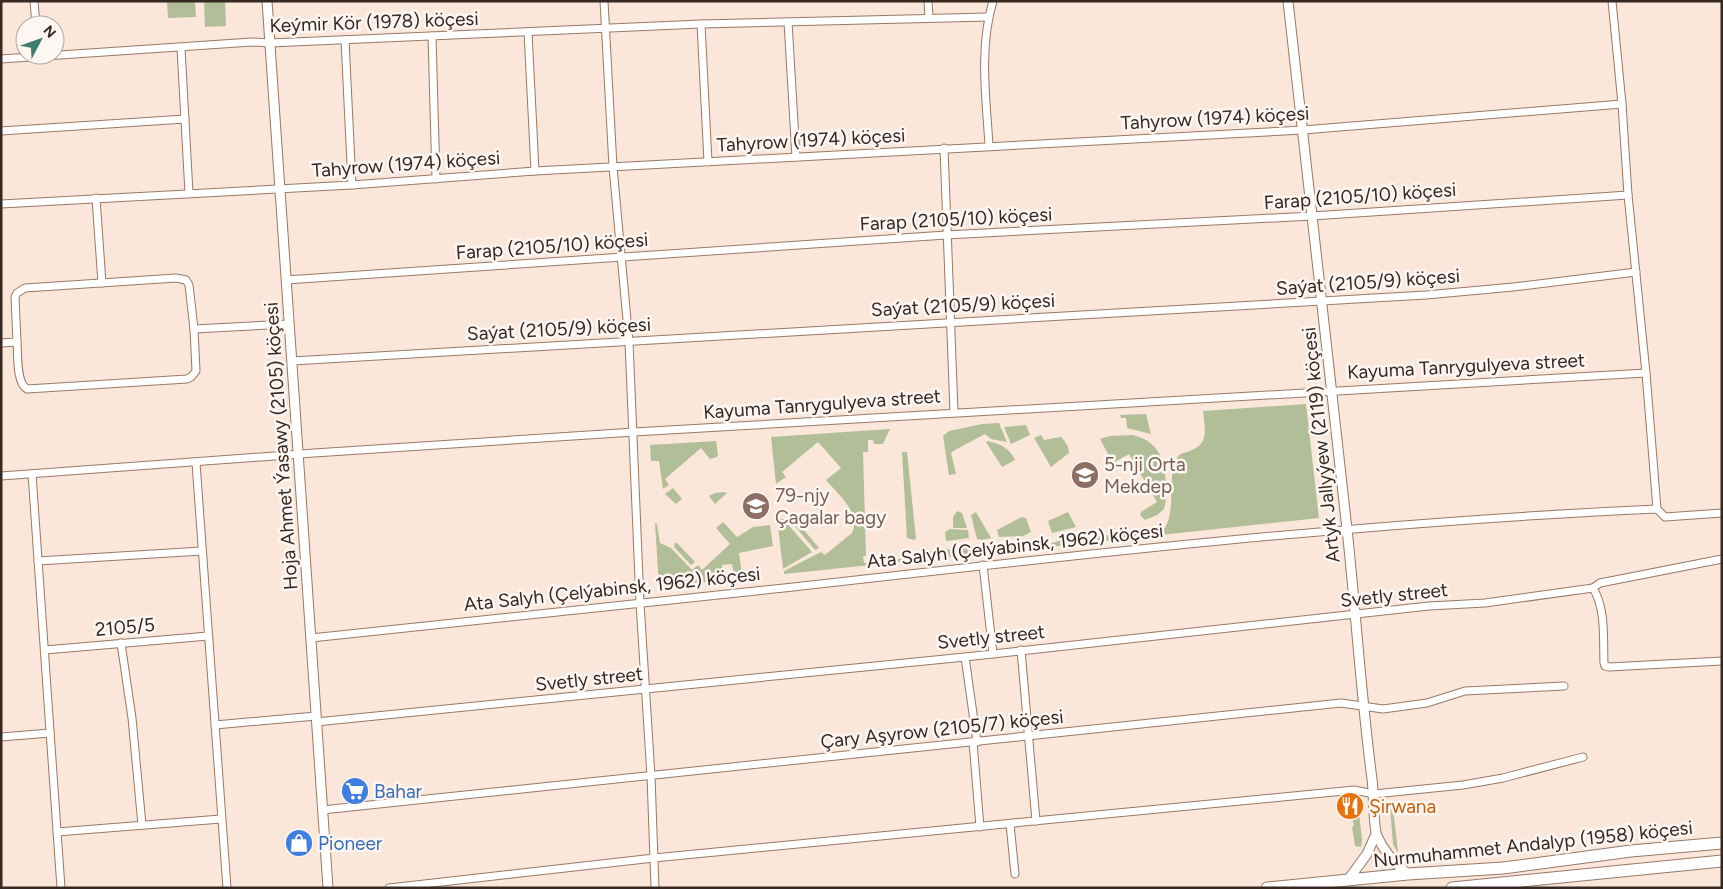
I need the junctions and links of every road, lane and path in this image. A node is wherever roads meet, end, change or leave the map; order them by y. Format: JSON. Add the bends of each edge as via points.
{"nodes":[{"id":1,"x":34,"y":1,"type":"edge"},
{"id":2,"x":267,"y":1,"type":"edge"},
{"id":3,"x":604,"y":1,"type":"edge"},
{"id":4,"x":928,"y":1,"type":"edge"},
{"id":5,"x":993,"y":1,"type":"edge"},
{"id":6,"x":1288,"y":1,"type":"edge"},
{"id":7,"x":1612,"y":1,"type":"edge"},
{"id":8,"x":35,"y":15,"type":"edge"},
{"id":9,"x":988,"y":17,"type":"junction"},
{"id":10,"x":929,"y":18,"type":"junction"},
{"id":11,"x":788,"y":22,"type":"junction"},
{"id":12,"x":701,"y":24,"type":"junction"},
{"id":13,"x":605,"y":28,"type":"junction"},
{"id":14,"x":528,"y":32,"type":"junction"},
{"id":15,"x":432,"y":36,"type":"junction"},
{"id":16,"x":344,"y":40,"type":"junction"},
{"id":17,"x":270,"y":43,"type":"junction"},
{"id":18,"x":181,"y":48,"type":"junction"},
{"id":19,"x":65,"y":54,"type":"edge"},
{"id":20,"x":15,"y":58,"type":"edge"},
{"id":21,"x":1,"y":59,"type":"edge"},
{"id":22,"x":1622,"y":104,"type":"junction"},
{"id":23,"x":185,"y":119,"type":"junction"},
{"id":24,"x":1303,"y":130,"type":"junction"},
{"id":25,"x":1,"y":131,"type":"edge"},
{"id":26,"x":989,"y":146,"type":"junction"},
{"id":27,"x":944,"y":148,"type":"junction"},
{"id":28,"x":796,"y":157,"type":"junction"},
{"id":29,"x":708,"y":162,"type":"junction"},
{"id":30,"x":613,"y":167,"type":"junction"},
{"id":31,"x":535,"y":171,"type":"junction"},
{"id":32,"x":436,"y":179,"type":"junction"},
{"id":33,"x":352,"y":185,"type":"junction"},
{"id":34,"x":279,"y":189,"type":"junction"},
{"id":35,"x":189,"y":193,"type":"junction"},
{"id":36,"x":1628,"y":195,"type":"junction"},
{"id":37,"x":96,"y":198,"type":"junction"},
{"id":38,"x":1,"y":204,"type":"edge"},
{"id":39,"x":1312,"y":216,"type":"junction"},
{"id":40,"x":946,"y":235,"type":"junction"},
{"id":41,"x":622,"y":257,"type":"junction"},
{"id":42,"x":1636,"y":272,"type":"junction"},
{"id":43,"x":286,"y":280,"type":"junction"},
{"id":44,"x":102,"y":283,"type":"junction"},
{"id":45,"x":1321,"y":302,"type":"junction"},
{"id":46,"x":949,"y":322,"type":"junction"},
{"id":47,"x":288,"y":324,"type":"junction"},
{"id":48,"x":194,"y":329,"type":"junction"},
{"id":49,"x":17,"y":342,"type":"junction"},
{"id":50,"x":628,"y":342,"type":"junction"},
{"id":51,"x":1,"y":343,"type":"edge"},
{"id":52,"x":292,"y":361,"type":"junction"},
{"id":53,"x":1646,"y":372,"type":"junction"},
{"id":54,"x":1332,"y":390,"type":"junction"},
{"id":55,"x":954,"y":412,"type":"junction"},
{"id":56,"x":634,"y":432,"type":"junction"},
{"id":57,"x":297,"y":454,"type":"junction"},
{"id":58,"x":196,"y":462,"type":"junction"},
{"id":59,"x":32,"y":474,"type":"junction"},
{"id":60,"x":1,"y":476,"type":"edge"},
{"id":61,"x":1657,"y":509,"type":"junction"},
{"id":62,"x":1722,"y":513,"type":"edge"},
{"id":63,"x":1347,"y":529,"type":"junction"},
{"id":64,"x":202,"y":552,"type":"junction"},
{"id":65,"x":1722,"y":559,"type":"edge"},
{"id":66,"x":38,"y":561,"type":"junction"},
{"id":67,"x":983,"y":565,"type":"junction"},
{"id":68,"x":1593,"y":588,"type":"junction"},
{"id":69,"x":640,"y":603,"type":"junction"},
{"id":70,"x":1356,"y":615,"type":"junction"},
{"id":71,"x":208,"y":636,"type":"junction"},
{"id":72,"x":311,"y":638,"type":"junction"},
{"id":73,"x":122,"y":643,"type":"junction"},
{"id":74,"x":44,"y":650,"type":"junction"},
{"id":75,"x":1021,"y":650,"type":"junction"},
{"id":76,"x":993,"y":654,"type":"junction"},
{"id":77,"x":965,"y":657,"type":"junction"},
{"id":78,"x":1722,"y":661,"type":"edge"},
{"id":79,"x":1564,"y":686,"type":"dead end"},
{"id":80,"x":646,"y":690,"type":"junction"},
{"id":81,"x":1363,"y":706,"type":"junction"},
{"id":82,"x":316,"y":719,"type":"junction"},
{"id":83,"x":215,"y":725,"type":"junction"},
{"id":84,"x":50,"y":733,"type":"junction"},
{"id":85,"x":1030,"y":736,"type":"junction"},
{"id":86,"x":1,"y":737,"type":"edge"},
{"id":87,"x":975,"y":742,"type":"junction"},
{"id":88,"x":1583,"y":757,"type":"dead end"},
{"id":89,"x":651,"y":776,"type":"junction"},
{"id":90,"x":1374,"y":794,"type":"junction"},
{"id":91,"x":322,"y":810,"type":"junction"},
{"id":92,"x":221,"y":819,"type":"junction"},
{"id":93,"x":1036,"y":821,"type":"junction"},
{"id":94,"x":1010,"y":824,"type":"junction"},
{"id":95,"x":142,"y":825,"type":"junction"},
{"id":96,"x":980,"y":827,"type":"junction"},
{"id":97,"x":57,"y":832,"type":"junction"},
{"id":98,"x":1376,"y":834,"type":"junction"},
{"id":99,"x":1722,"y":842,"type":"edge"},
{"id":100,"x":654,"y":858,"type":"junction"},
{"id":101,"x":1722,"y":861,"type":"edge"},
{"id":102,"x":1015,"y":874,"type":"dead end"},
{"id":103,"x":1408,"y":874,"type":"junction"},
{"id":104,"x":1348,"y":880,"type":"junction"},
{"id":105,"x":61,"y":888,"type":"edge"},
{"id":106,"x":227,"y":888,"type":"edge"},
{"id":107,"x":328,"y":888,"type":"edge"},
{"id":108,"x":389,"y":888,"type":"edge"},
{"id":109,"x":655,"y":888,"type":"edge"},
{"id":110,"x":1267,"y":888,"type":"edge"},
{"id":111,"x":1452,"y":888,"type":"edge"}],
"edges":[{"from":1,"to":8,"type":"street"},
{"from":2,"to":17,"type":"street","name":"Hoja Ahmet Ýasawy (2105) köçesi"},
{"from":3,"to":13,"type":"street"},
{"from":4,"to":10,"type":"street"},
{"from":5,"to":9,"type":"street"},
{"from":6,"to":24,"type":"street","name":"Artyk Jallyýew (2119) köçesi"},
{"from":7,"to":22,"type":"street"},
{"from":9,"to":10,"type":"street","name":"Keýmir Kör (1978) köçesi"},
{"from":9,"to":26,"type":"street","via":[[984,53]]},
{"from":10,"to":11,"type":"street","name":"Keýmir Kör (1978) köçesi"},
{"from":11,"to":12,"type":"street","name":"Keýmir Kör (1978) köçesi"},
{"from":11,"to":28,"type":"street"},
{"from":12,"to":13,"type":"street","name":"Keýmir Kör (1978) köçesi"},
{"from":12,"to":29,"type":"street"},
{"from":13,"to":14,"type":"street","name":"Keýmir Kör (1978) köçesi"},
{"from":13,"to":30,"type":"street"},
{"from":14,"to":15,"type":"street","name":"Keýmir Kör (1978) köçesi"},
{"from":14,"to":31,"type":"street"},
{"from":15,"to":16,"type":"street","name":"Keýmir Kör (1978) köçesi"},
{"from":15,"to":32,"type":"street"},
{"from":16,"to":17,"type":"street","name":"Keýmir Kör (1978) köçesi"},
{"from":16,"to":33,"type":"street"},
{"from":17,"to":18,"type":"street","name":"Keýmir Kör (1978) köçesi"},
{"from":17,"to":34,"type":"street","name":"Hoja Ahmet Ýasawy (2105) köçesi"},
{"from":18,"to":19,"type":"street","name":"Keýmir Kör (1978) köçesi"},
{"from":18,"to":23,"type":"street"},
{"from":20,"to":21,"type":"street","name":"Keýmir Kör (1978) köçesi"},
{"from":22,"to":24,"type":"street","name":"Tahyrow (1974) köçesi"},
{"from":22,"to":36,"type":"street"},
{"from":23,"to":25,"type":"street"},
{"from":23,"to":35,"type":"street"},
{"from":24,"to":26,"type":"street","name":"Tahyrow (1974) köçesi"},
{"from":24,"to":39,"type":"street","name":"Artyk Jallyýew (2119) köçesi"},
{"from":26,"to":27,"type":"street","name":"Tahyrow (1974) köçesi"},
{"from":27,"to":28,"type":"street","name":"Tahyrow (1974) köçesi"},
{"from":27,"to":40,"type":"street"},
{"from":28,"to":29,"type":"street","name":"Tahyrow (1974) köçesi"},
{"from":29,"to":30,"type":"street","name":"Tahyrow (1974) köçesi"},
{"from":30,"to":31,"type":"street","name":"Tahyrow (1974) köçesi"},
{"from":30,"to":41,"type":"street"},
{"from":31,"to":32,"type":"street","name":"Tahyrow (1974) köçesi"},
{"from":32,"to":33,"type":"street","name":"Tahyrow (1974) köçesi"},
{"from":33,"to":34,"type":"street","name":"Tahyrow (1974) köçesi"},
{"from":34,"to":35,"type":"street","name":"Tahyrow (1974) köçesi"},
{"from":34,"to":43,"type":"street","name":"Hoja Ahmet Ýasawy (2105) köçesi"},
{"from":35,"to":37,"type":"street","name":"Tahyrow (1974) köçesi"},
{"from":36,"to":39,"type":"street","name":"Farap (2105/10) köçesi"},
{"from":36,"to":42,"type":"street"},
{"from":37,"to":38,"type":"street","name":"Tahyrow (1974) köçesi"},
{"from":37,"to":44,"type":"street"},
{"from":39,"to":40,"type":"street","name":"Farap (2105/10) köçesi"},
{"from":39,"to":45,"type":"street","name":"Artyk Jallyýew (2119) köçesi"},
{"from":40,"to":41,"type":"street","name":"Farap (2105/10) köçesi"},
{"from":40,"to":46,"type":"street"},
{"from":41,"to":43,"type":"street","name":"Farap (2105/10) köçesi"},
{"from":41,"to":50,"type":"street"},
{"from":42,"to":45,"type":"street","name":"Saýat (2105/9) köçesi","via":[[1484,290]]},
{"from":42,"to":53,"type":"street"},
{"from":43,"to":47,"type":"street","name":"Hoja Ahmet Ýasawy (2105) köçesi"},
{"from":44,"to":48,"type":"street","via":[[181,278],[189,285]]},
{"from":44,"to":49,"type":"street","via":[[20,290],[15,302]]},
{"from":45,"to":46,"type":"street","name":"Saýat (2105/9) köçesi"},
{"from":45,"to":54,"type":"street","name":"Artyk Jallyýew (2119) köçesi"},
{"from":46,"to":50,"type":"street","name":"Saýat (2105/9) köçesi"},
{"from":46,"to":55,"type":"street"},
{"from":47,"to":48,"type":"street"},
{"from":47,"to":52,"type":"street","name":"Hoja Ahmet Ýasawy (2105) köçesi"},
{"from":48,"to":49,"type":"street","via":[[196,371],[187,380],[27,389],[19,379]]},
{"from":49,"to":51,"type":"street"},
{"from":50,"to":52,"type":"street","name":"Saýat (2105/9) köçesi"},
{"from":50,"to":56,"type":"street"},
{"from":52,"to":57,"type":"street","name":"Hoja Ahmet Ýasawy (2105) köçesi"},
{"from":53,"to":54,"type":"street","name":"Kayuma Tanrygulyeva street"},
{"from":53,"to":61,"type":"street"},
{"from":54,"to":55,"type":"street","name":"Kayuma Tanrygulyeva street"},
{"from":54,"to":63,"type":"street","name":"Artyk Jallyýew (2119) köçesi"},
{"from":55,"to":56,"type":"street","name":"Kayuma Tanrygulyeva street"},
{"from":56,"to":57,"type":"street","name":"Kayuma Tanrygulyeva street"},
{"from":56,"to":69,"type":"street"},
{"from":57,"to":58,"type":"street","name":"Kayuma Tanrygulyeva street"},
{"from":57,"to":72,"type":"street","name":"Hoja Ahmet Ýasawy (2105) köçesi"},
{"from":58,"to":59,"type":"street","name":"Kayuma Tanrygulyeva street"},
{"from":58,"to":64,"type":"street"},
{"from":59,"to":60,"type":"street","name":"Kayuma Tanrygulyeva street"},
{"from":59,"to":66,"type":"street"},
{"from":61,"to":62,"type":"street","name":"Ata Salyh (Çelýabinsk, 1962) köçesi","via":[[1665,517]]},
{"from":61,"to":63,"type":"street","name":"Ata Salyh (Çelýabinsk, 1962) köçesi"},
{"from":63,"to":67,"type":"street","name":"Ata Salyh (Çelýabinsk, 1962) köçesi"},
{"from":63,"to":70,"type":"street","name":"Artyk Jallyýew (2119) köçesi"},
{"from":64,"to":66,"type":"street"},
{"from":64,"to":71,"type":"street"},
{"from":65,"to":68,"type":"street","name":"Svetly street","via":[[1600,583]]},
{"from":66,"to":74,"type":"street"},
{"from":67,"to":69,"type":"street","name":"Ata Salyh (Çelýabinsk, 1962) köçesi"},
{"from":67,"to":76,"type":"street"},
{"from":68,"to":70,"type":"street","name":"Svetly street","via":[[1485,603]]},
{"from":68,"to":78,"type":"street","via":[[1599,598],[1605,666]]},
{"from":69,"to":72,"type":"street","name":"Ata Salyh (Çelýabinsk, 1962) köçesi"},
{"from":69,"to":80,"type":"street"},
{"from":70,"to":75,"type":"street","name":"Svetly street"},
{"from":70,"to":81,"type":"street","name":"Artyk Jallyýew (2119) köçesi"},
{"from":71,"to":73,"type":"street","name":"2105/5"},
{"from":71,"to":83,"type":"street"},
{"from":72,"to":82,"type":"street","name":"Hoja Ahmet Ýasawy (2105) köçesi"},
{"from":73,"to":74,"type":"street","name":"2105/5"},
{"from":73,"to":95,"type":"street"},
{"from":74,"to":84,"type":"street"},
{"from":75,"to":76,"type":"street","name":"Svetly street"},
{"from":75,"to":85,"type":"street"},
{"from":76,"to":77,"type":"street","name":"Svetly street"},
{"from":77,"to":80,"type":"street","name":"Svetly street"},
{"from":77,"to":87,"type":"street"},
{"from":79,"to":81,"type":"street","name":"Çary Aşyrow (2105/7) köçesi","via":[[1465,691],[1427,703],[1383,709]]},
{"from":80,"to":82,"type":"street","name":"Svetly street"},
{"from":80,"to":89,"type":"street"},
{"from":81,"to":85,"type":"street","name":"Çary Aşyrow (2105/7) köçesi","via":[[1341,703]]},
{"from":81,"to":90,"type":"street","name":"Artyk Jallyýew (2119) köçesi"},
{"from":82,"to":83,"type":"street","name":"Svetly street"},
{"from":82,"to":91,"type":"street","name":"Hoja Ahmet Ýasawy (2105) köçesi"},
{"from":83,"to":92,"type":"street"},
{"from":84,"to":86,"type":"street"},
{"from":84,"to":97,"type":"street"},
{"from":85,"to":87,"type":"street","name":"Çary Aşyrow (2105/7) köçesi"},
{"from":85,"to":93,"type":"street"},
{"from":87,"to":89,"type":"street","name":"Çary Aşyrow (2105/7) köçesi"},
{"from":87,"to":96,"type":"street"},
{"from":88,"to":90,"type":"street","via":[[1503,778]]},
{"from":89,"to":91,"type":"street","name":"Çary Aşyrow (2105/7) köçesi"},
{"from":89,"to":100,"type":"street"},
{"from":90,"to":93,"type":"street","via":[[1354,790]]},
{"from":90,"to":98,"type":"street","name":"Artyk Jallyýew (2119) köçesi"},
{"from":91,"to":107,"type":"street","name":"Hoja Ahmet Ýasawy (2105) köçesi"},
{"from":92,"to":95,"type":"street"},
{"from":92,"to":106,"type":"street"},
{"from":93,"to":94,"type":"street"},
{"from":94,"to":96,"type":"street"},
{"from":94,"to":102,"type":"street"},
{"from":95,"to":97,"type":"street"},
{"from":96,"to":100,"type":"street"},
{"from":97,"to":105,"type":"street"},
{"from":98,"to":103,"type":"street","name":"Artyk Jallyýew (2119) köçesi","via":[[1387,854]]},
{"from":98,"to":104,"type":"street","name":"Nurmuhammet Andalyp (1958) köçesi","via":[[1367,854]]},
{"from":99,"to":103,"type":"main road","name":"Nurmuhammet Andalyp (1958) köçesi","via":[[1503,868]]},
{"from":100,"to":108,"type":"street"},
{"from":100,"to":109,"type":"street"},
{"from":101,"to":111,"type":"main road","name":"Nurmuhammet Andalyp (1958) köçesi"},
{"from":103,"to":104,"type":"main road","name":"Nurmuhammet Andalyp (1958) köçesi"},
{"from":104,"to":110,"type":"main road","name":"Nurmuhammet Andalyp (1958) köçesi"}]}
